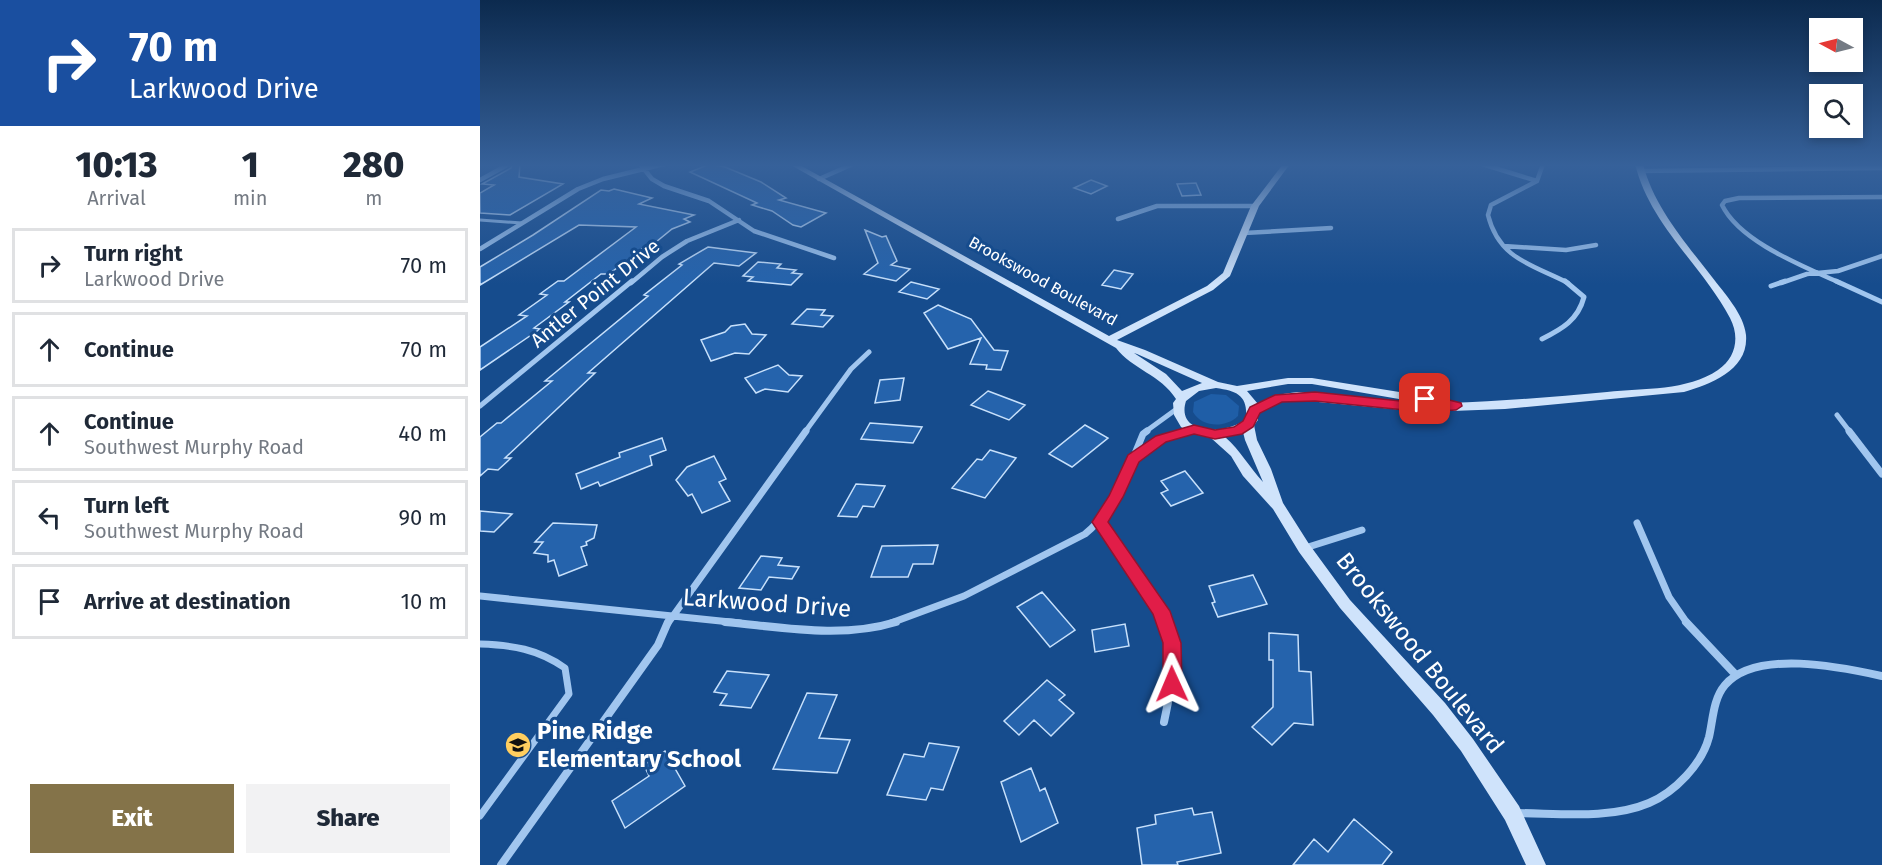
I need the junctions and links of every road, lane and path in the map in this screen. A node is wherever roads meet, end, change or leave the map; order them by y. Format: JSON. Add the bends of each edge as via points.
{"nodes":[{"id":1,"x":553,"y":204,"type":"edge"},
{"id":2,"x":714,"y":204,"type":"edge"},
{"id":3,"x":865,"y":204,"type":"edge"},
{"id":4,"x":1492,"y":204,"type":"edge"},
{"id":5,"x":1656,"y":204,"type":"edge"},
{"id":6,"x":1724,"y":204,"type":"edge"},
{"id":7,"x":1255,"y":206,"type":"joint"},
{"id":8,"x":1118,"y":219,"type":"dead end"},
{"id":9,"x":480,"y":220,"type":"edge"},
{"id":10,"x":739,"y":220,"type":"junction"},
{"id":11,"x":522,"y":223,"type":"junction"},
{"id":12,"x":1331,"y":228,"type":"dead end"},
{"id":13,"x":1244,"y":233,"type":"junction"},
{"id":14,"x":1596,"y":245,"type":"dead end"},
{"id":15,"x":1504,"y":246,"type":"junction"},
{"id":16,"x":480,"y":249,"type":"edge"},
{"id":17,"x":1882,"y":256,"type":"edge"},
{"id":18,"x":834,"y":258,"type":"dead end"},
{"id":19,"x":1822,"y":273,"type":"junction"},
{"id":20,"x":1771,"y":286,"type":"dead end"},
{"id":21,"x":1882,"y":302,"type":"edge"},
{"id":22,"x":1542,"y":339,"type":"dead end"},
{"id":23,"x":1113,"y":342,"type":"junction"},
{"id":24,"x":869,"y":351,"type":"dead end"},
{"id":25,"x":1216,"y":385,"type":"junction"},
{"id":26,"x":1237,"y":389,"type":"junction"},
{"id":27,"x":1179,"y":403,"type":"junction"},
{"id":28,"x":480,"y":406,"type":"edge"},
{"id":29,"x":1456,"y":406,"type":"junction"},
{"id":30,"x":1254,"y":410,"type":"junction"},
{"id":31,"x":1837,"y":415,"type":"dead end"},
{"id":32,"x":1248,"y":424,"type":"junction"},
{"id":33,"x":1194,"y":429,"type":"junction"},
{"id":34,"x":1215,"y":435,"type":"junction"},
{"id":35,"x":1133,"y":459,"type":"junction"},
{"id":36,"x":1882,"y":474,"type":"edge"},
{"id":37,"x":1278,"y":506,"type":"junction"},
{"id":38,"x":1100,"y":522,"type":"junction"},
{"id":39,"x":1637,"y":523,"type":"dead end"},
{"id":40,"x":1362,"y":530,"type":"dead end"},
{"id":41,"x":1304,"y":548,"type":"junction"},
{"id":42,"x":480,"y":596,"type":"edge"},
{"id":43,"x":671,"y":616,"type":"junction"},
{"id":44,"x":480,"y":644,"type":"edge"},
{"id":45,"x":1736,"y":674,"type":"junction"},
{"id":46,"x":1882,"y":676,"type":"edge"},
{"id":47,"x":1164,"y":722,"type":"dead end"},
{"id":48,"x":1512,"y":813,"type":"junction"},
{"id":49,"x":480,"y":816,"type":"edge"},
{"id":50,"x":501,"y":865,"type":"edge"},
{"id":51,"x":1536,"y":865,"type":"edge"}],
"edges":[{"from":1,"to":11,"type":"street"},
{"from":2,"to":10,"type":"street"},
{"from":3,"to":23,"type":"main road","name":"Brookswood Boulevard"},
{"from":4,"to":15,"type":"street","via":[[1487,212],[1488,222]]},
{"from":5,"to":29,"type":"main road","via":[[1736,319],[1741,343],[1733,362],[1722,373],[1684,388]]},
{"from":6,"to":19,"type":"street","via":[[1722,209],[1736,227]]},
{"from":7,"to":8,"type":"street","via":[[1157,206]]},
{"from":7,"to":13,"type":"main road"},
{"from":9,"to":11,"type":"lane"},
{"from":10,"to":18,"type":"street","via":[[768,238]]},
{"from":10,"to":28,"type":"street","name":"Antler Point Drive","via":[[687,241],[662,257]]},
{"from":11,"to":16,"type":"street"},
{"from":12,"to":13,"type":"street"},
{"from":13,"to":23,"type":"main road","via":[[1232,267],[1220,280]]},
{"from":14,"to":15,"type":"street","via":[[1591,249]]},
{"from":15,"to":22,"type":"street","via":[[1528,266],[1570,284],[1584,297],[1583,307],[1572,324]]},
{"from":17,"to":19,"type":"street"},
{"from":19,"to":20,"type":"street"},
{"from":19,"to":21,"type":"street"},
{"from":23,"to":25,"type":"main road","name":"Brookswood Boulevard"},
{"from":23,"to":27,"type":"main road","name":"Brookswood Boulevard","via":[[1168,381]]},
{"from":24,"to":43,"type":"street","via":[[851,369]]},
{"from":25,"to":26,"type":"main road"},
{"from":25,"to":27,"type":"main road","via":[[1196,388]]},
{"from":26,"to":29,"type":"main road","via":[[1312,381]]},
{"from":26,"to":30,"type":"main road","via":[[1251,400]]},
{"from":27,"to":33,"type":"main road","via":[[1183,422]]},
{"from":27,"to":35,"type":"street","name":"Larkwood Drive","via":[[1143,434]]},
{"from":29,"to":30,"type":"main road","via":[[1425,408],[1297,396],[1280,398]]},
{"from":30,"to":32,"type":"main road"},
{"from":31,"to":36,"type":"street"},
{"from":32,"to":34,"type":"main road"},
{"from":32,"to":37,"type":"main road","name":"Brookswood Boulevard"},
{"from":33,"to":34,"type":"main road"},
{"from":33,"to":35,"type":"street","via":[[1165,437]]},
{"from":34,"to":37,"type":"main road","name":"Brookswood Boulevard"},
{"from":35,"to":38,"type":"street","name":"Larkwood Drive"},
{"from":37,"to":41,"type":"main road","name":"Brookswood Boulevard"},
{"from":38,"to":43,"type":"street","name":"Larkwood Drive","via":[[1085,534],[941,605],[888,624],[849,631],[806,630]]},
{"from":38,"to":47,"type":"street","via":[[1161,611],[1172,643],[1172,684]]},
{"from":39,"to":45,"type":"street","via":[[1669,597],[1689,626]]},
{"from":40,"to":41,"type":"street"},
{"from":41,"to":48,"type":"main road","name":"Brookswood Boulevard","via":[[1345,604],[1439,709]]},
{"from":42,"to":43,"type":"street","name":"Larkwood Drive"},
{"from":43,"to":50,"type":"street","via":[[658,645]]},
{"from":44,"to":49,"type":"lane","via":[[509,645],[544,653],[565,668],[569,694]]},
{"from":45,"to":46,"type":"street","via":[[1767,665],[1803,663]]},
{"from":45,"to":48,"type":"street","via":[[1724,686],[1717,702],[1703,754],[1676,785],[1650,802],[1620,810]]},
{"from":48,"to":51,"type":"main road","name":"Brookswood Boulevard"}]}
